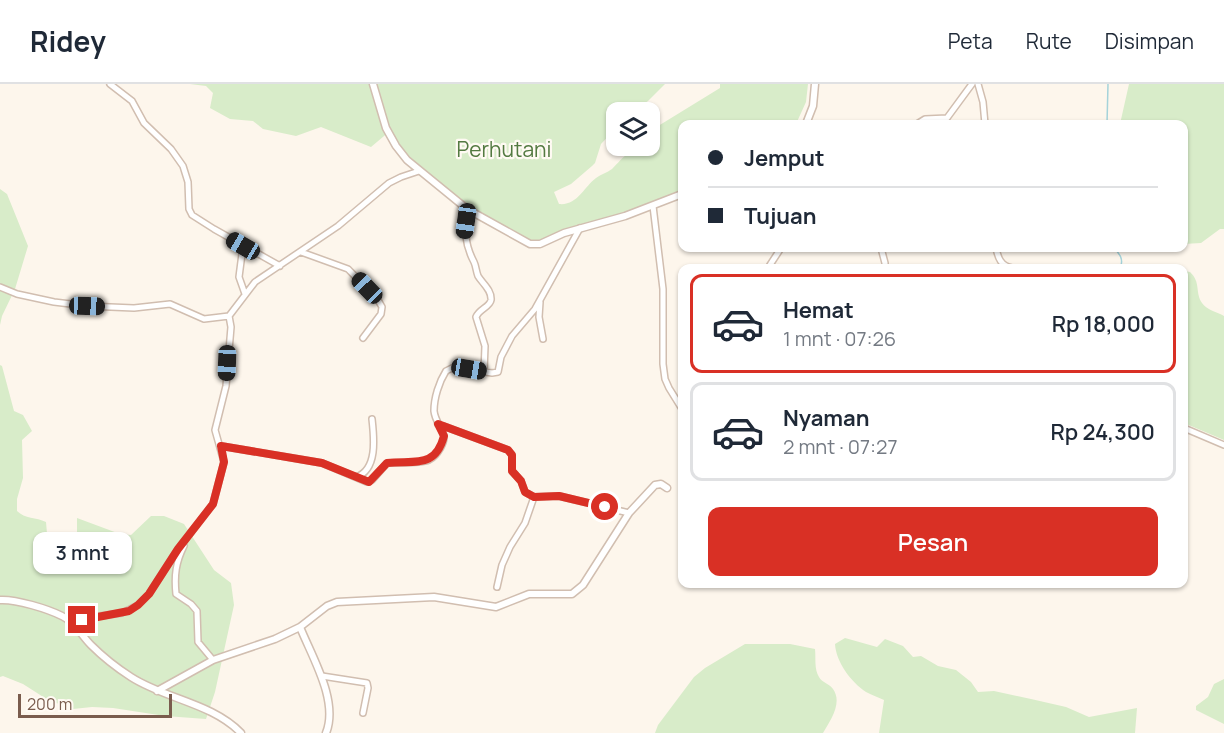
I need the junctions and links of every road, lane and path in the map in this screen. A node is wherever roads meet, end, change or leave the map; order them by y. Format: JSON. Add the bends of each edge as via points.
{"nodes":[{"id":1,"x":110,"y":84,"type":"edge"},
{"id":2,"x":373,"y":84,"type":"edge"},
{"id":3,"x":815,"y":84,"type":"edge"},
{"id":4,"x":972,"y":84,"type":"edge"},
{"id":5,"x":978,"y":84,"type":"edge"},
{"id":6,"x":808,"y":120,"type":"edge"},
{"id":7,"x":923,"y":120,"type":"edge"},
{"id":8,"x":984,"y":120,"type":"edge"},
{"id":9,"x":419,"y":171,"type":"junction"},
{"id":10,"x":678,"y":196,"type":"edge"},
{"id":11,"x":653,"y":206,"type":"junction"},
{"id":12,"x":467,"y":209,"type":"junction"},
{"id":13,"x":580,"y":228,"type":"junction"},
{"id":14,"x":243,"y":246,"type":"junction"},
{"id":15,"x":301,"y":252,"type":"junction"},
{"id":16,"x":280,"y":266,"type":"junction"},
{"id":17,"x":0,"y":287,"type":"edge"},
{"id":18,"x":245,"y":294,"type":"junction"},
{"id":19,"x":541,"y":297,"type":"junction"},
{"id":20,"x":229,"y":316,"type":"junction"},
{"id":21,"x":363,"y":338,"type":"dead end"},
{"id":22,"x":543,"y":339,"type":"dead end"},
{"id":23,"x":484,"y":372,"type":"junction"},
{"id":24,"x":678,"y":403,"type":"edge"},
{"id":25,"x":372,"y":419,"type":"dead end"},
{"id":26,"x":438,"y":424,"type":"junction"},
{"id":27,"x":1188,"y":430,"type":"edge"},
{"id":28,"x":1224,"y":445,"type":"edge"},
{"id":29,"x":221,"y":446,"type":"junction"},
{"id":30,"x":354,"y":477,"type":"junction"},
{"id":31,"x":667,"y":488,"type":"dead end"},
{"id":32,"x":534,"y":497,"type":"junction"},
{"id":33,"x":629,"y":513,"type":"junction"},
{"id":34,"x":188,"y":536,"type":"junction"},
{"id":35,"x":497,"y":587,"type":"dead end"},
{"id":36,"x":0,"y":600,"type":"edge"},
{"id":37,"x":70,"y":620,"type":"junction"},
{"id":38,"x":300,"y":627,"type":"junction"},
{"id":39,"x":213,"y":660,"type":"junction"},
{"id":40,"x":322,"y":676,"type":"junction"},
{"id":41,"x":157,"y":691,"type":"junction"},
{"id":42,"x":363,"y":713,"type":"dead end"},
{"id":43,"x":241,"y":733,"type":"edge"},
{"id":44,"x":326,"y":733,"type":"edge"}],
"edges":[{"from":1,"to":14,"type":"street","via":[[132,101],[144,123],[183,166],[192,214]]},
{"from":2,"to":9,"type":"street","via":[[390,136],[401,154]]},
{"from":3,"to":6,"type":"street"},
{"from":4,"to":7,"type":"street","via":[[947,118]]},
{"from":5,"to":8,"type":"street"},
{"from":9,"to":12,"type":"street"},
{"from":9,"to":15,"type":"street","via":[[384,187]]},
{"from":10,"to":11,"type":"street"},
{"from":11,"to":13,"type":"street"},
{"from":11,"to":24,"type":"street","via":[[663,289],[663,364],[665,379]]},
{"from":12,"to":13,"type":"street","via":[[530,244],[540,244]]},
{"from":12,"to":23,"type":"street","via":[[465,239],[491,300],[476,317],[485,346]]},
{"from":13,"to":19,"type":"street"},
{"from":14,"to":16,"type":"street"},
{"from":14,"to":18,"type":"street","via":[[239,277]]},
{"from":15,"to":16,"type":"street"},
{"from":15,"to":21,"type":"street","via":[[348,269],[378,300],[381,314]]},
{"from":16,"to":18,"type":"street","via":[[255,282]]},
{"from":17,"to":20,"type":"street","via":[[54,302],[134,308],[170,304],[204,319]]},
{"from":18,"to":20,"type":"street"},
{"from":19,"to":22,"type":"street"},
{"from":19,"to":23,"type":"street","via":[[512,336],[498,372]]},
{"from":20,"to":29,"type":"street","via":[[226,382],[215,427]]},
{"from":23,"to":26,"type":"street","via":[[454,367],[446,371],[435,402]]},
{"from":25,"to":30,"type":"street","via":[[374,454],[363,474]]},
{"from":26,"to":30,"type":"street","via":[[444,438],[432,458],[387,463],[370,481]]},
{"from":26,"to":32,"type":"street","via":[[508,450],[512,471],[525,492]]},
{"from":27,"to":28,"type":"street"},
{"from":29,"to":30,"type":"street","via":[[322,463]]},
{"from":29,"to":34,"type":"street","via":[[224,462],[216,497]]},
{"from":31,"to":33,"type":"street","via":[[655,485]]},
{"from":32,"to":33,"type":"street","via":[[559,496]]},
{"from":32,"to":35,"type":"street","via":[[502,565]]},
{"from":33,"to":38,"type":"street","via":[[583,585],[572,594],[530,594],[496,607],[434,597],[337,602]]},
{"from":34,"to":37,"type":"street","via":[[149,594],[133,609]]},
{"from":34,"to":39,"type":"street","via":[[174,575],[176,594],[195,607],[198,642]]},
{"from":36,"to":37,"type":"street"},
{"from":37,"to":41,"type":"street","via":[[111,662]]},
{"from":38,"to":39,"type":"street"},
{"from":38,"to":40,"type":"street"},
{"from":39,"to":41,"type":"street"},
{"from":40,"to":42,"type":"street","via":[[367,683]]},
{"from":40,"to":44,"type":"street","via":[[329,716]]},
{"from":41,"to":43,"type":"street","via":[[221,717]]}]}
